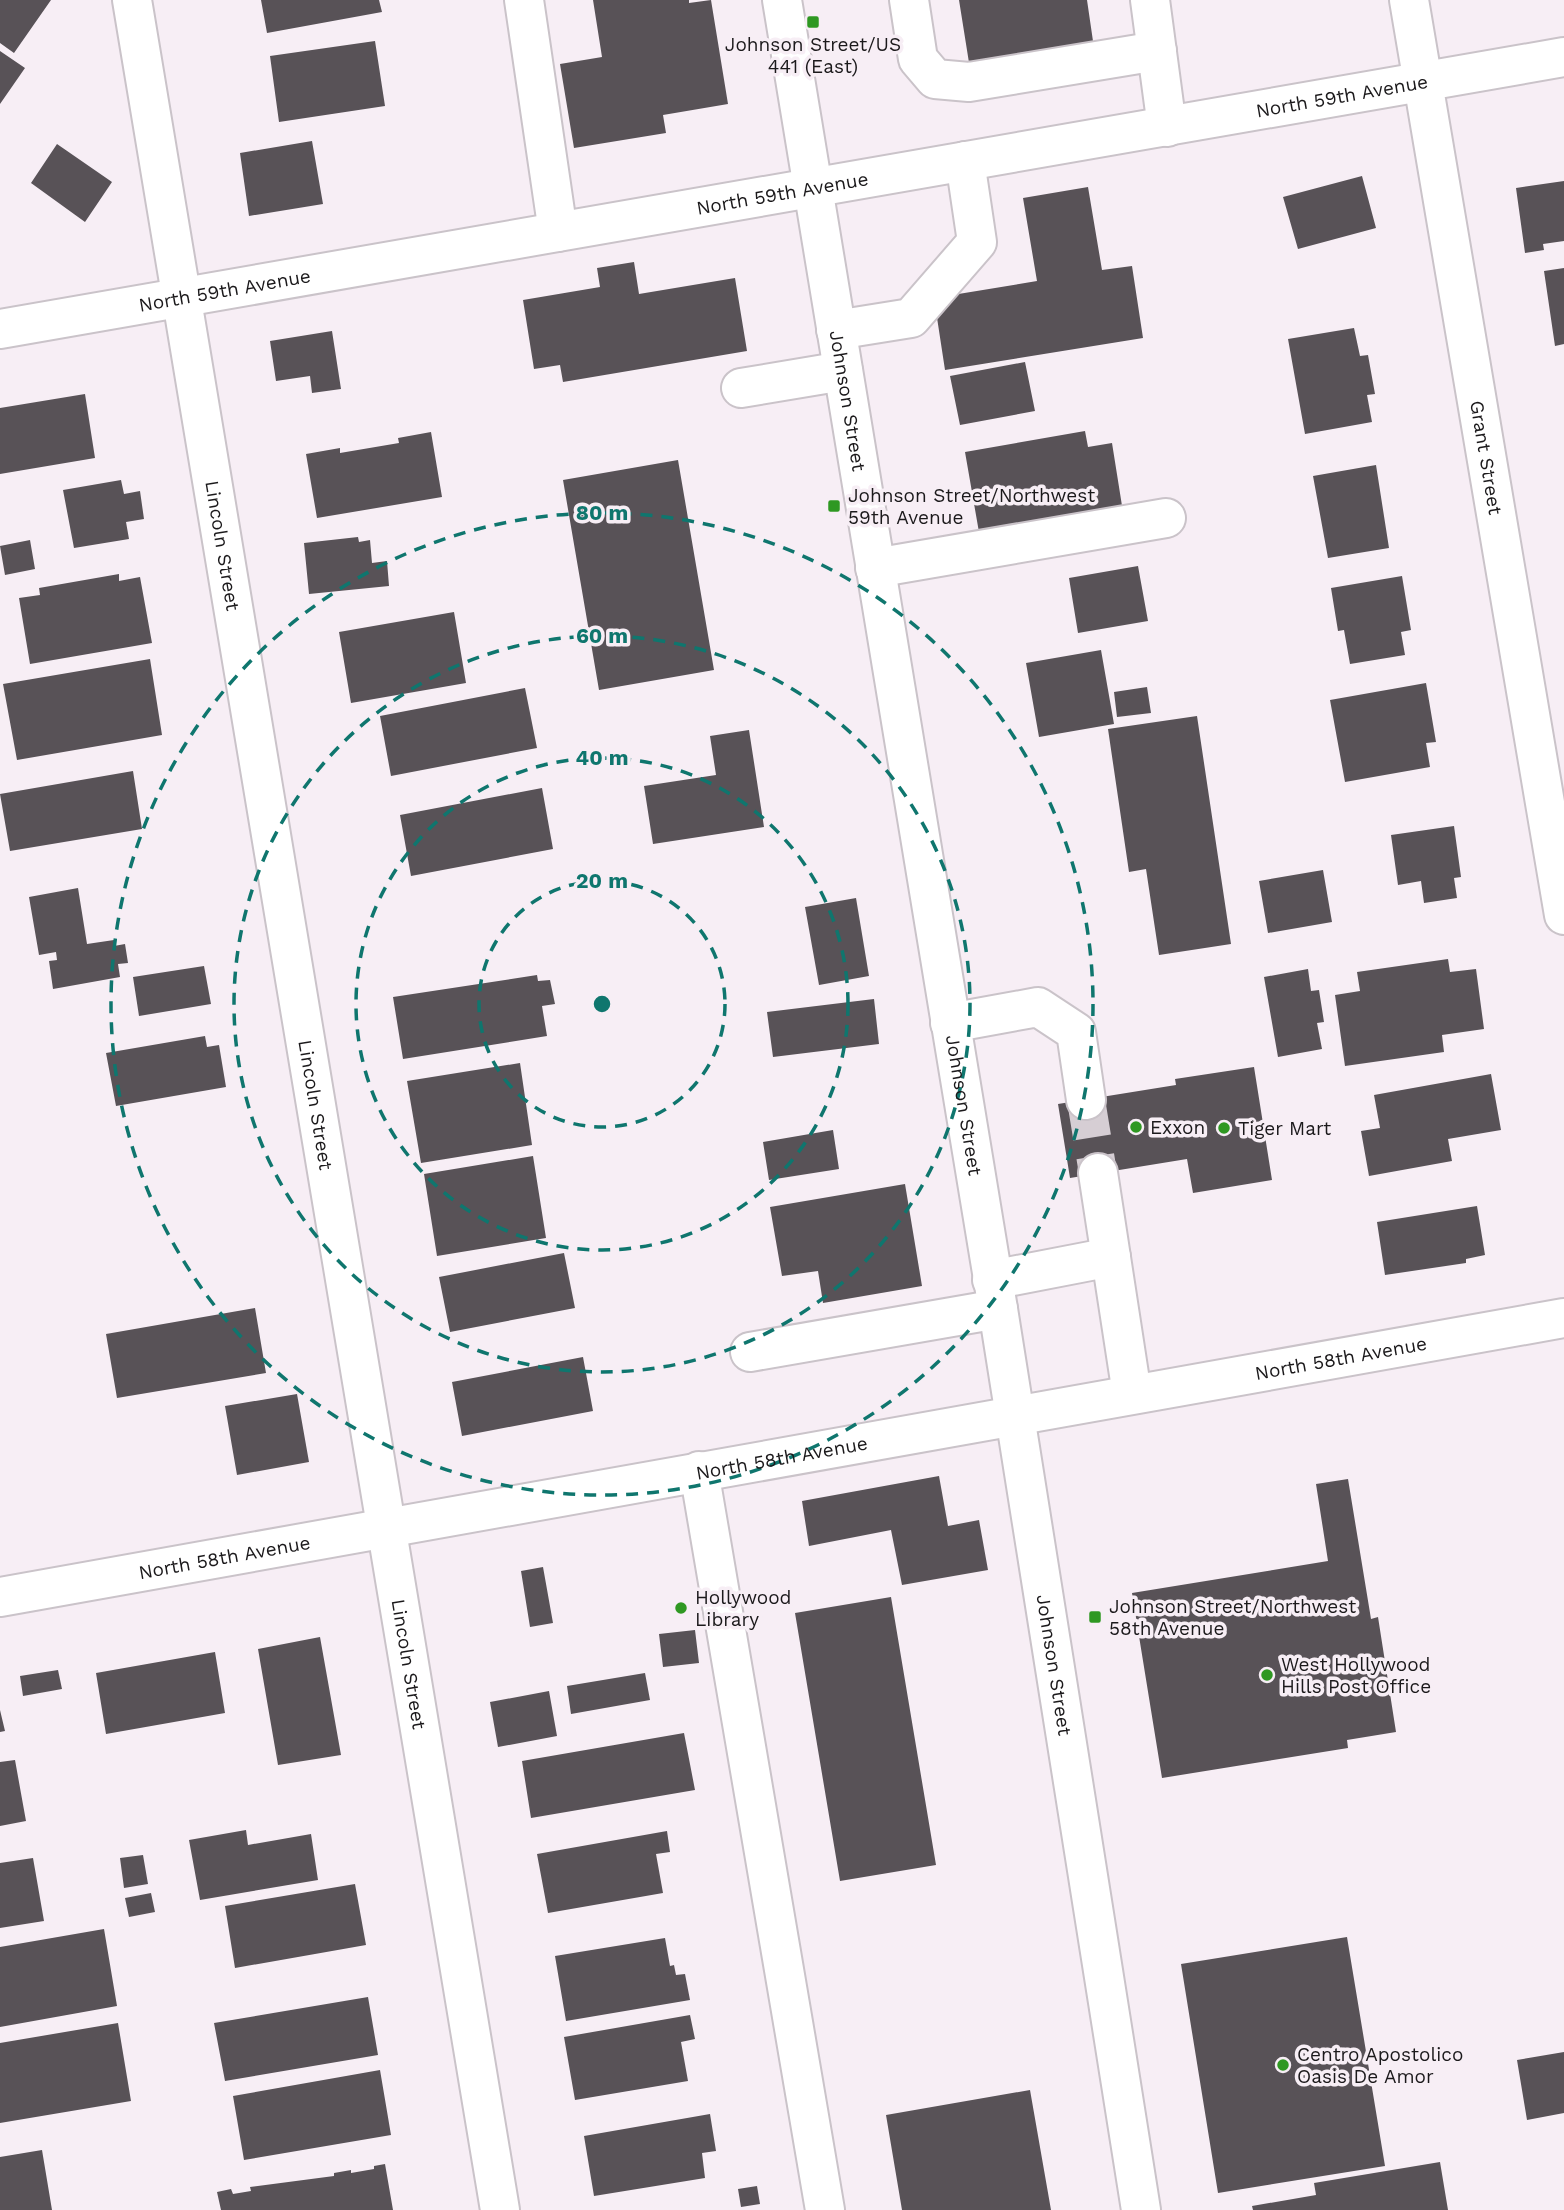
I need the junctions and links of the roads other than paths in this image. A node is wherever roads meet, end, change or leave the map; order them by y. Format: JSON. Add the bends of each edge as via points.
{"nodes":[{"id":1,"x":132,"y":0,"type":"edge"},
{"id":2,"x":524,"y":0,"type":"edge"},
{"id":3,"x":782,"y":0,"type":"edge"},
{"id":4,"x":909,"y":0,"type":"edge"},
{"id":5,"x":1150,"y":0,"type":"edge"},
{"id":6,"x":1409,"y":0,"type":"edge"},
{"id":7,"x":1157,"y":51,"type":"junction"},
{"id":8,"x":1564,"y":57,"type":"edge"},
{"id":9,"x":1423,"y":83,"type":"junction"},
{"id":10,"x":1167,"y":127,"type":"junction"},
{"id":11,"x":965,"y":161,"type":"junction"},
{"id":12,"x":813,"y":188,"type":"junction"},
{"id":13,"x":558,"y":232,"type":"junction"},
{"id":14,"x":180,"y":299,"type":"junction"},
{"id":15,"x":0,"y":329,"type":"edge"},
{"id":16,"x":836,"y":330,"type":"junction"},
{"id":17,"x":842,"y":371,"type":"junction"},
{"id":18,"x":741,"y":388,"type":"dead end"},
{"id":19,"x":1166,"y":518,"type":"dead end"},
{"id":20,"x":875,"y":568,"type":"junction"},
{"id":21,"x":1564,"y":915,"type":"edge"},
{"id":22,"x":950,"y":1023,"type":"junction"},
{"id":23,"x":1086,"y":1100,"type":"tunnel mouth"},
{"id":24,"x":1098,"y":1173,"type":"tunnel mouth"},
{"id":25,"x":1111,"y":1257,"type":"junction"},
{"id":26,"x":995,"y":1295,"type":"junction"},
{"id":27,"x":1564,"y":1318,"type":"edge"},
{"id":28,"x":750,"y":1352,"type":"dead end"},
{"id":29,"x":1132,"y":1394,"type":"junction"},
{"id":30,"x":1014,"y":1414,"type":"junction"},
{"id":31,"x":699,"y":1471,"type":"junction"},
{"id":32,"x":388,"y":1528,"type":"junction"},
{"id":33,"x":0,"y":1597,"type":"edge"},
{"id":34,"x":500,"y":2210,"type":"edge"},
{"id":35,"x":825,"y":2210,"type":"edge"},
{"id":36,"x":1141,"y":2210,"type":"edge"}],
"edges":[{"from":1,"to":14,"type":"street","name":"Lincoln Street"},
{"from":2,"to":13,"type":"street"},
{"from":3,"to":12,"type":"street","name":"Johnson Street"},
{"from":4,"to":7,"type":"street","via":[[918,59],[935,79],[969,82]]},
{"from":5,"to":7,"type":"street"},
{"from":6,"to":9,"type":"street","name":"Grant Street"},
{"from":7,"to":10,"type":"street"},
{"from":8,"to":9,"type":"street","name":"North 59th Avenue"},
{"from":9,"to":10,"type":"street","name":"North 59th Avenue"},
{"from":9,"to":21,"type":"street","name":"Grant Street"},
{"from":10,"to":11,"type":"street","name":"North 59th Avenue"},
{"from":11,"to":12,"type":"street","name":"North 59th Avenue"},
{"from":11,"to":16,"type":"street","via":[[977,242],[911,318]]},
{"from":12,"to":13,"type":"street","name":"North 59th Avenue"},
{"from":12,"to":16,"type":"street","name":"Johnson Street"},
{"from":13,"to":14,"type":"street","name":"North 59th Avenue"},
{"from":14,"to":15,"type":"street","name":"North 59th Avenue"},
{"from":14,"to":32,"type":"street","name":"Lincoln Street"},
{"from":16,"to":17,"type":"street","name":"Johnson Street"},
{"from":17,"to":18,"type":"street"},
{"from":17,"to":20,"type":"street","name":"Johnson Street"},
{"from":19,"to":20,"type":"street"},
{"from":20,"to":22,"type":"street","name":"Johnson Street"},
{"from":22,"to":23,"type":"street","via":[[1038,1007],[1076,1032]]},
{"from":22,"to":26,"type":"street","name":"Johnson Street"},
{"from":24,"to":25,"type":"street"},
{"from":25,"to":26,"type":"street"},
{"from":25,"to":29,"type":"street"},
{"from":26,"to":28,"type":"street"},
{"from":26,"to":30,"type":"street","name":"Johnson Street"},
{"from":27,"to":29,"type":"street","name":"North 58th Avenue"},
{"from":29,"to":30,"type":"street","name":"North 58th Avenue"},
{"from":30,"to":31,"type":"street","name":"North 58th Avenue"},
{"from":30,"to":36,"type":"street","name":"Johnson Street"},
{"from":31,"to":32,"type":"street","name":"North 58th Avenue"},
{"from":31,"to":35,"type":"street"},
{"from":32,"to":33,"type":"street","name":"North 58th Avenue"},
{"from":32,"to":34,"type":"street","name":"Lincoln Street"}]}
